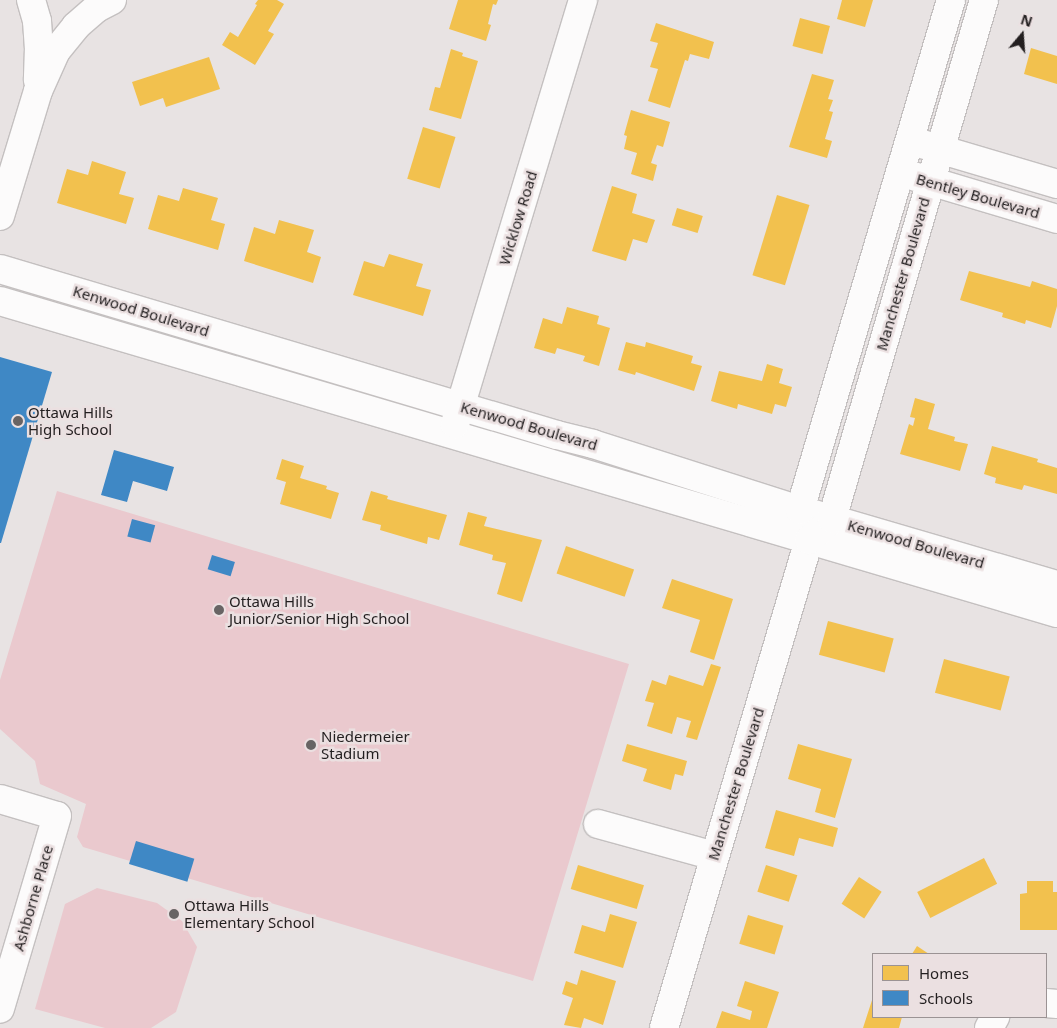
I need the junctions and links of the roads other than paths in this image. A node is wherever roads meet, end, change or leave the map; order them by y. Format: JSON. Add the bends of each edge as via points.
{"nodes":[{"id":1,"x":31,"y":0,"type":"edge"},
{"id":2,"x":112,"y":0,"type":"edge"},
{"id":3,"x":583,"y":0,"type":"edge"},
{"id":4,"x":950,"y":0,"type":"edge"},
{"id":5,"x":984,"y":0,"type":"edge"},
{"id":6,"x":38,"y":91,"type":"junction"},
{"id":7,"x":909,"y":141,"type":"junction"},
{"id":8,"x":940,"y":150,"type":"junction"},
{"id":9,"x":899,"y":172,"type":"junction"},
{"id":10,"x":930,"y":181,"type":"junction"},
{"id":11,"x":1057,"y":184,"type":"edge"},
{"id":12,"x":0,"y":216,"type":"edge"},
{"id":13,"x":1057,"y":219,"type":"edge"},
{"id":14,"x":0,"y":269,"type":"edge"},
{"id":15,"x":0,"y":302,"type":"edge"},
{"id":16,"x":460,"y":406,"type":"junction"},
{"id":17,"x":452,"y":436,"type":"junction"},
{"id":18,"x":800,"y":510,"type":"junction"},
{"id":19,"x":832,"y":519,"type":"junction"},
{"id":20,"x":809,"y":540,"type":"junction"},
{"id":21,"x":1057,"y":584,"type":"edge"},
{"id":22,"x":1057,"y":613,"type":"edge"},
{"id":23,"x":0,"y":799,"type":"edge"},
{"id":24,"x":598,"y":824,"type":"dead end"},
{"id":25,"x":714,"y":856,"type":"junction"},
{"id":26,"x":0,"y":1009,"type":"edge"},
{"id":27,"x":664,"y":1028,"type":"edge"}],
"edges":[{"from":1,"to":6,"type":"street","via":[[40,47]]},
{"from":2,"to":6,"type":"street","via":[[76,26],[56,51]]},
{"from":3,"to":16,"type":"street","name":"Wicklow Road"},
{"from":4,"to":7,"type":"street"},
{"from":5,"to":8,"type":"street","name":"Manchester Boulevard"},
{"from":6,"to":12,"type":"street"},
{"from":7,"to":8,"type":"street"},
{"from":7,"to":9,"type":"street"},
{"from":8,"to":10,"type":"street","name":"Manchester Boulevard"},
{"from":8,"to":11,"type":"street"},
{"from":9,"to":10,"type":"street","name":"Bentley Boulevard"},
{"from":9,"to":18,"type":"street"},
{"from":10,"to":13,"type":"street","name":"Bentley Boulevard"},
{"from":10,"to":19,"type":"street","name":"Manchester Boulevard"},
{"from":14,"to":16,"type":"street","name":"Kenwood Boulevard"},
{"from":15,"to":17,"type":"street","name":"Kenwood Boulevard"},
{"from":16,"to":17,"type":"street","name":"Wicklow Road"},
{"from":16,"to":18,"type":"street","name":"Kenwood Boulevard","via":[[594,444]]},
{"from":17,"to":20,"type":"street","name":"Kenwood Boulevard"},
{"from":18,"to":19,"type":"street","name":"Kenwood Boulevard"},
{"from":18,"to":20,"type":"street"},
{"from":19,"to":20,"type":"street"},
{"from":19,"to":21,"type":"street","name":"Kenwood Boulevard"},
{"from":20,"to":22,"type":"street","name":"Kenwood Boulevard"},
{"from":20,"to":25,"type":"street","name":"Manchester Boulevard"},
{"from":23,"to":26,"type":"street","name":"Ashborne Place","via":[[57,816]]},
{"from":24,"to":25,"type":"street"},
{"from":25,"to":27,"type":"street","name":"Manchester Boulevard"}]}
